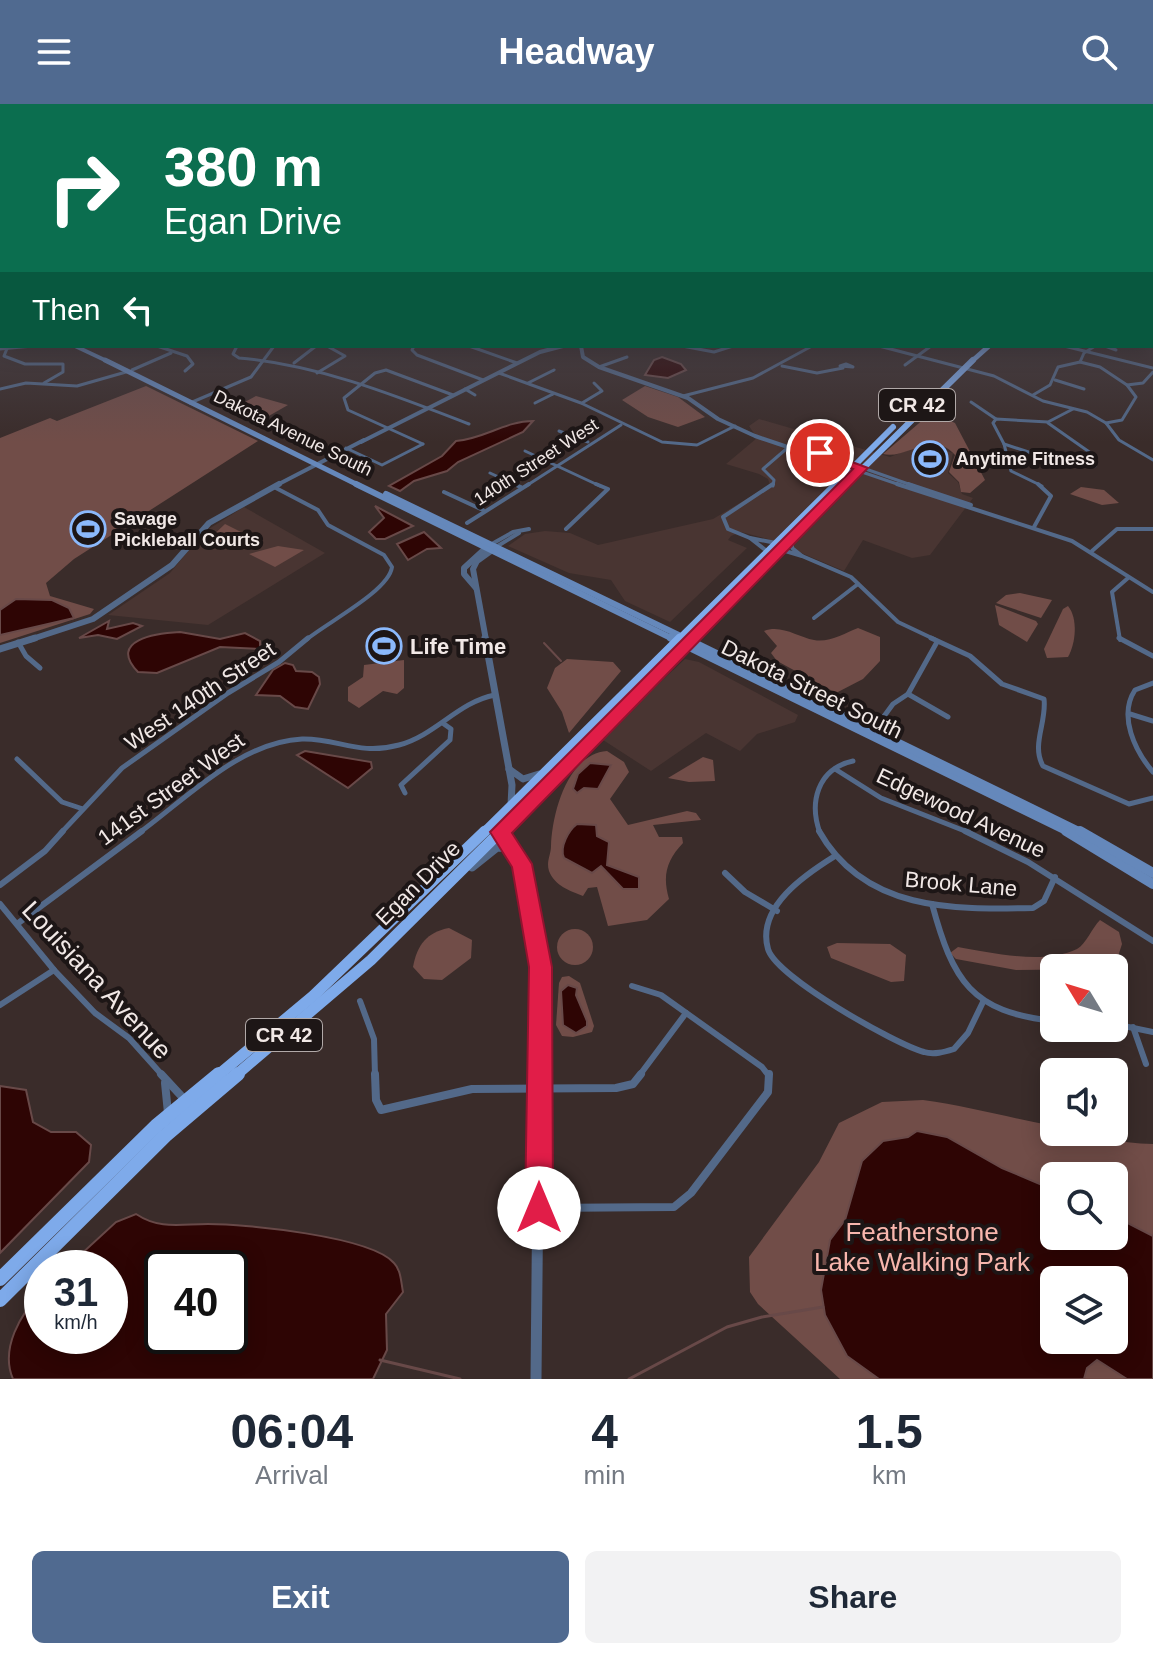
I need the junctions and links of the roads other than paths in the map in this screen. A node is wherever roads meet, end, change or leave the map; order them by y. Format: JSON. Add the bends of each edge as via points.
{"nodes":[{"id":1,"x":7,"y":348,"type":"edge"},
{"id":2,"x":79,"y":348,"type":"edge"},
{"id":3,"x":88,"y":348,"type":"edge"},
{"id":4,"x":161,"y":348,"type":"edge"},
{"id":5,"x":236,"y":348,"type":"edge"},
{"id":6,"x":273,"y":348,"type":"edge"},
{"id":7,"x":313,"y":348,"type":"edge"},
{"id":8,"x":332,"y":348,"type":"edge"},
{"id":9,"x":413,"y":348,"type":"edge"},
{"id":10,"x":475,"y":348,"type":"edge"},
{"id":11,"x":553,"y":348,"type":"edge"},
{"id":12,"x":581,"y":348,"type":"edge"},
{"id":13,"x":689,"y":348,"type":"edge"},
{"id":14,"x":723,"y":348,"type":"edge"},
{"id":15,"x":809,"y":348,"type":"edge"},
{"id":16,"x":887,"y":348,"type":"edge"},
{"id":17,"x":928,"y":348,"type":"edge"},
{"id":18,"x":979,"y":348,"type":"edge"},
{"id":19,"x":986,"y":348,"type":"edge"},
{"id":20,"x":1070,"y":348,"type":"edge"},
{"id":21,"x":1092,"y":348,"type":"edge"},
{"id":22,"x":1110,"y":348,"type":"edge"},
{"id":23,"x":1116,"y":350,"type":"dead end"},
{"id":24,"x":172,"y":353,"type":"junction"},
{"id":25,"x":1084,"y":353,"type":"junction"},
{"id":26,"x":917,"y":356,"type":"junction"},
{"id":27,"x":627,"y":357,"type":"dead end"},
{"id":28,"x":265,"y":360,"type":"junction"},
{"id":29,"x":1080,"y":362,"type":"junction"},
{"id":30,"x":517,"y":363,"type":"junction"},
{"id":31,"x":294,"y":364,"type":"junction"},
{"id":32,"x":905,"y":365,"type":"dead end"},
{"id":33,"x":781,"y":366,"type":"junction"},
{"id":34,"x":599,"y":367,"type":"junction"},
{"id":35,"x":843,"y":368,"type":"dead end"},
{"id":36,"x":961,"y":368,"type":"junction"},
{"id":37,"x":554,"y":370,"type":"dead end"},
{"id":38,"x":1153,"y":370,"type":"edge"},
{"id":39,"x":129,"y":371,"type":"junction"},
{"id":40,"x":185,"y":371,"type":"dead end"},
{"id":41,"x":499,"y":373,"type":"junction"},
{"id":42,"x":316,"y":374,"type":"junction"},
{"id":43,"x":483,"y":380,"type":"junction"},
{"id":44,"x":1055,"y":380,"type":"junction"},
{"id":45,"x":362,"y":382,"type":"junction"},
{"id":46,"x":527,"y":383,"type":"junction"},
{"id":47,"x":594,"y":383,"type":"dead end"},
{"id":48,"x":44,"y":384,"type":"junction"},
{"id":49,"x":1127,"y":385,"type":"junction"},
{"id":50,"x":0,"y":389,"type":"edge"},
{"id":51,"x":465,"y":389,"type":"junction"},
{"id":52,"x":1084,"y":389,"type":"dead end"},
{"id":53,"x":554,"y":393,"type":"junction"},
{"id":54,"x":453,"y":395,"type":"junction"},
{"id":55,"x":475,"y":395,"type":"dead end"},
{"id":56,"x":1032,"y":395,"type":"junction"},
{"id":57,"x":683,"y":396,"type":"junction"},
{"id":58,"x":192,"y":402,"type":"junction"},
{"id":59,"x":971,"y":402,"type":"dead end"},
{"id":60,"x":535,"y":403,"type":"dead end"},
{"id":61,"x":581,"y":403,"type":"junction"},
{"id":62,"x":427,"y":409,"type":"junction"},
{"id":63,"x":1074,"y":409,"type":"junction"},
{"id":64,"x":996,"y":419,"type":"junction"},
{"id":65,"x":1048,"y":422,"type":"junction"},
{"id":66,"x":1106,"y":423,"type":"junction"},
{"id":67,"x":469,"y":424,"type":"dead end"},
{"id":68,"x":621,"y":425,"type":"junction"},
{"id":69,"x":735,"y":426,"type":"junction"},
{"id":70,"x":388,"y":428,"type":"junction"},
{"id":71,"x":559,"y":431,"type":"dead end"},
{"id":72,"x":589,"y":442,"type":"junction"},
{"id":73,"x":1004,"y":444,"type":"junction"},
{"id":74,"x":790,"y":445,"type":"junction"},
{"id":75,"x":347,"y":448,"type":"junction"},
{"id":76,"x":525,"y":451,"type":"dead end"},
{"id":77,"x":1153,"y":460,"type":"edge"},
{"id":78,"x":318,"y":464,"type":"junction"},
{"id":79,"x":556,"y":464,"type":"junction"},
{"id":80,"x":857,"y":468,"type":"junction"},
{"id":81,"x":490,"y":473,"type":"dead end"},
{"id":82,"x":919,"y":481,"type":"dead end"},
{"id":83,"x":274,"y":487,"type":"junction"},
{"id":84,"x":522,"y":487,"type":"junction"},
{"id":85,"x":913,"y":488,"type":"junction"},
{"id":86,"x":444,"y":492,"type":"dead end"},
{"id":87,"x":484,"y":511,"type":"junction"},
{"id":88,"x":467,"y":523,"type":"dead end"},
{"id":89,"x":1034,"y":527,"type":"junction"},
{"id":90,"x":531,"y":529,"type":"dead end"},
{"id":91,"x":566,"y":529,"type":"dead end"},
{"id":92,"x":1153,"y":529,"type":"edge"},
{"id":93,"x":451,"y":533,"type":"joint"},
{"id":94,"x":750,"y":538,"type":"junction"},
{"id":95,"x":792,"y":538,"type":"junction"},
{"id":96,"x":490,"y":548,"type":"junction"},
{"id":97,"x":777,"y":548,"type":"junction"},
{"id":98,"x":1092,"y":551,"type":"junction"},
{"id":99,"x":802,"y":556,"type":"junction"},
{"id":100,"x":1128,"y":578,"type":"junction"},
{"id":101,"x":858,"y":584,"type":"junction"},
{"id":102,"x":1153,"y":592,"type":"edge"},
{"id":103,"x":814,"y":618,"type":"dead end"},
{"id":104,"x":18,"y":641,"type":"junction"},
{"id":105,"x":937,"y":642,"type":"junction"},
{"id":106,"x":684,"y":643,"type":"junction"},
{"id":107,"x":0,"y":649,"type":"edge"},
{"id":108,"x":1153,"y":656,"type":"edge"},
{"id":109,"x":40,"y":668,"type":"dead end"},
{"id":110,"x":1153,"y":683,"type":"edge"},
{"id":111,"x":908,"y":694,"type":"junction"},
{"id":112,"x":495,"y":695,"type":"junction"},
{"id":113,"x":1130,"y":714,"type":"junction"},
{"id":114,"x":948,"y":717,"type":"dead end"},
{"id":115,"x":882,"y":719,"type":"dead end"},
{"id":116,"x":1153,"y":721,"type":"edge"},
{"id":117,"x":444,"y":724,"type":"junction"},
{"id":118,"x":562,"y":756,"type":"junction"},
{"id":119,"x":17,"y":759,"type":"dead end"},
{"id":120,"x":853,"y":761,"type":"dead end"},
{"id":121,"x":508,"y":767,"type":"junction"},
{"id":122,"x":835,"y":769,"type":"junction"},
{"id":123,"x":1153,"y":772,"type":"edge"},
{"id":124,"x":405,"y":793,"type":"dead end"},
{"id":125,"x":1153,"y":798,"type":"edge"},
{"id":126,"x":510,"y":807,"type":"junction"},
{"id":127,"x":83,"y":809,"type":"junction"},
{"id":128,"x":500,"y":832,"type":"junction"},
{"id":129,"x":515,"y":849,"type":"junction"},
{"id":130,"x":835,"y":856,"type":"junction"},
{"id":131,"x":725,"y":873,"type":"dead end"},
{"id":132,"x":1153,"y":873,"type":"edge"},
{"id":133,"x":1055,"y":877,"type":"junction"},
{"id":134,"x":1153,"y":884,"type":"edge"},
{"id":135,"x":0,"y":885,"type":"edge"},
{"id":136,"x":0,"y":904,"type":"edge"},
{"id":137,"x":932,"y":904,"type":"junction"},
{"id":138,"x":424,"y":908,"type":"junction"},
{"id":139,"x":777,"y":911,"type":"junction"},
{"id":140,"x":17,"y":924,"type":"junction"},
{"id":141,"x":1153,"y":941,"type":"edge"},
{"id":142,"x":54,"y":970,"type":"junction"},
{"id":143,"x":632,"y":986,"type":"dead end"},
{"id":144,"x":360,"y":1001,"type":"dead end"},
{"id":145,"x":983,"y":1002,"type":"junction"},
{"id":146,"x":0,"y":1005,"type":"edge"},
{"id":147,"x":686,"y":1013,"type":"junction"},
{"id":148,"x":1040,"y":1019,"type":"edge"},
{"id":149,"x":1128,"y":1026,"type":"edge"},
{"id":150,"x":1133,"y":1027,"type":"junction"},
{"id":151,"x":1153,"y":1032,"type":"edge"},
{"id":152,"x":1146,"y":1064,"type":"dead end"},
{"id":153,"x":165,"y":1082,"type":"junction"},
{"id":154,"x":538,"y":1088,"type":"junction"},
{"id":155,"x":185,"y":1101,"type":"junction"},
{"id":156,"x":167,"y":1117,"type":"junction"},
{"id":157,"x":141,"y":1158,"type":"junction"},
{"id":158,"x":539,"y":1208,"type":"junction"},
{"id":159,"x":0,"y":1279,"type":"edge"},
{"id":160,"x":0,"y":1300,"type":"edge"},
{"id":161,"x":536,"y":1379,"type":"edge"}],
"edges":[{"from":1,"to":48,"type":"street","via":[[4,356],[15,363],[63,364],[63,372]]},
{"from":2,"to":39,"type":"main road","name":"Dakota Avenue South"},
{"from":3,"to":39,"type":"main road","name":"Dakota Avenue South"},
{"from":4,"to":24,"type":"street"},
{"from":5,"to":28,"type":"street","via":[[233,354],[239,358]]},
{"from":6,"to":28,"type":"street"},
{"from":7,"to":31,"type":"street"},
{"from":8,"to":42,"type":"street","via":[[345,353]]},
{"from":9,"to":43,"type":"street"},
{"from":10,"to":30,"type":"street"},
{"from":11,"to":30,"type":"street"},
{"from":12,"to":34,"type":"street","via":[[581,354]]},
{"from":13,"to":14,"type":"street"},
{"from":15,"to":33,"type":"street"},
{"from":16,"to":26,"type":"street"},
{"from":17,"to":26,"type":"street"},
{"from":18,"to":36,"type":"highway","name":"Egan Drive","number":"CR 42"},
{"from":19,"to":36,"type":"highway","name":"Egan Drive","number":"CR 42"},
{"from":20,"to":25,"type":"street"},
{"from":21,"to":25,"type":"street"},
{"from":22,"to":23,"type":"street"},
{"from":24,"to":39,"type":"street"},
{"from":24,"to":40,"type":"street","via":[[189,358],[193,364]]},
{"from":25,"to":29,"type":"street"},
{"from":25,"to":38,"type":"street"},
{"from":26,"to":32,"type":"street"},
{"from":26,"to":36,"type":"street"},
{"from":27,"to":34,"type":"street"},
{"from":28,"to":31,"type":"street"},
{"from":28,"to":58,"type":"street","via":[[248,379]]},
{"from":29,"to":44,"type":"street","via":[[1058,367]]},
{"from":29,"to":49,"type":"street","via":[[1100,367]]},
{"from":30,"to":41,"type":"street"},
{"from":31,"to":42,"type":"street"},
{"from":33,"to":35,"type":"street","via":[[817,373]]},
{"from":33,"to":57,"type":"street"},
{"from":34,"to":57,"type":"street"},
{"from":36,"to":56,"type":"street","via":[[994,376]]},
{"from":36,"to":80,"type":"highway","name":"Egan Drive","number":"CR 42"},
{"from":37,"to":46,"type":"street"},
{"from":38,"to":49,"type":"street","via":[[1143,383]]},
{"from":39,"to":48,"type":"street","via":[[87,385]]},
{"from":39,"to":58,"type":"main road","name":"Dakota Avenue South"},
{"from":41,"to":43,"type":"street"},
{"from":41,"to":46,"type":"street"},
{"from":42,"to":45,"type":"street"},
{"from":43,"to":51,"type":"street"},
{"from":44,"to":52,"type":"street"},
{"from":44,"to":56,"type":"street"},
{"from":45,"to":54,"type":"street","via":[[380,370],[390,371]]},
{"from":45,"to":62,"type":"street"},
{"from":45,"to":70,"type":"street","via":[[344,398],[345,406]]},
{"from":46,"to":53,"type":"street"},
{"from":47,"to":61,"type":"street","via":[[602,391]]},
{"from":48,"to":50,"type":"street"},
{"from":49,"to":66,"type":"street","via":[[1136,397],[1122,420]]},
{"from":51,"to":54,"type":"street"},
{"from":51,"to":55,"type":"street"},
{"from":53,"to":60,"type":"street"},
{"from":53,"to":61,"type":"street"},
{"from":54,"to":62,"type":"street"},
{"from":56,"to":63,"type":"street"},
{"from":57,"to":69,"type":"street"},
{"from":58,"to":78,"type":"main road","name":"Dakota Avenue South"},
{"from":59,"to":64,"type":"street"},
{"from":61,"to":68,"type":"street"},
{"from":62,"to":67,"type":"street"},
{"from":62,"to":70,"type":"street"},
{"from":63,"to":65,"type":"street"},
{"from":63,"to":66,"type":"street"},
{"from":64,"to":65,"type":"street"},
{"from":64,"to":73,"type":"street","via":[[993,427]]},
{"from":65,"to":73,"type":"street","via":[[1090,451],[1095,466],[1080,470]]},
{"from":66,"to":77,"type":"street","via":[[1119,440]]},
{"from":68,"to":69,"type":"street","via":[[676,445],[704,444]]},
{"from":68,"to":72,"type":"street","name":"140th Street West"},
{"from":69,"to":74,"type":"street"},
{"from":70,"to":75,"type":"street"},
{"from":70,"to":75,"type":"street","via":[[423,444],[382,465]]},
{"from":71,"to":72,"type":"street"},
{"from":72,"to":79,"type":"street","name":"140th Street West"},
{"from":73,"to":89,"type":"street","via":[[1011,471],[1043,486],[1051,496]]},
{"from":74,"to":80,"type":"street"},
{"from":74,"to":94,"type":"street","via":[[765,466],[763,472],[774,484],[722,520],[728,529]]},
{"from":75,"to":78,"type":"street"},
{"from":76,"to":79,"type":"street"},
{"from":78,"to":83,"type":"street"},
{"from":78,"to":93,"type":"main road","name":"Dakota Avenue South"},
{"from":78,"to":96,"type":"main road","name":"Dakota Avenue South"},
{"from":79,"to":84,"type":"street","name":"140th Street West"},
{"from":79,"to":91,"type":"street","via":[[608,489]]},
{"from":80,"to":85,"type":"street"},
{"from":80,"to":95,"type":"highway","name":"Egan Drive","number":"CR 42"},
{"from":80,"to":97,"type":"highway","name":"Egan Drive","number":"CR 42"},
{"from":81,"to":84,"type":"street"},
{"from":82,"to":85,"type":"street"},
{"from":83,"to":104,"type":"street","via":[[203,527],[172,565],[102,613],[76,626]]},
{"from":83,"to":127,"type":"street","name":"West 140th Street","via":[[384,555],[391,575],[279,662],[143,751]]},
{"from":84,"to":87,"type":"street","name":"140th Street West"},
{"from":85,"to":89,"type":"street"},
{"from":86,"to":87,"type":"street"},
{"from":87,"to":88,"type":"street","name":"140th Street West"},
{"from":89,"to":98,"type":"street"},
{"from":90,"to":96,"type":"street"},
{"from":92,"to":98,"type":"street","via":[[1117,529]]},
{"from":93,"to":96,"type":"main road","name":"Dakota Street South"},
{"from":94,"to":97,"type":"street"},
{"from":94,"to":97,"type":"street"},
{"from":95,"to":97,"type":"highway","name":"Egan Drive","number":"CR 42"},
{"from":95,"to":99,"type":"street","via":[[792,548]]},
{"from":96,"to":106,"type":"main road","name":"Dakota Street South"},
{"from":96,"to":112,"type":"street","via":[[475,563]]},
{"from":97,"to":99,"type":"street"},
{"from":97,"to":106,"type":"highway","name":"Egan Drive","number":"CR 42"},
{"from":97,"to":106,"type":"highway","name":"Egan Drive","number":"CR 42"},
{"from":98,"to":100,"type":"street"},
{"from":99,"to":101,"type":"street"},
{"from":100,"to":102,"type":"street"},
{"from":100,"to":108,"type":"street","via":[[1112,592],[1118,635],[1120,641]]},
{"from":101,"to":103,"type":"street"},
{"from":101,"to":105,"type":"street","via":[[898,622]]},
{"from":104,"to":107,"type":"street"},
{"from":104,"to":109,"type":"street"},
{"from":105,"to":111,"type":"street"},
{"from":105,"to":125,"type":"street","via":[[970,656],[1002,684],[1044,699],[1045,729],[1035,748],[1043,766],[1129,804]]},
{"from":106,"to":118,"type":"highway","name":"Egan Drive","number":"CR 42"},
{"from":106,"to":128,"type":"highway","name":"Egan Drive","number":"CR 42"},
{"from":106,"to":132,"type":"main road","name":"Dakota Street South","via":[[1044,811]]},
{"from":106,"to":134,"type":"main road","name":"Dakota Street South","via":[[1070,833]]},
{"from":110,"to":113,"type":"street","via":[[1136,690]]},
{"from":111,"to":114,"type":"street"},
{"from":111,"to":115,"type":"street"},
{"from":112,"to":117,"type":"street","name":"141st Street West","via":[[473,699]]},
{"from":112,"to":121,"type":"street"},
{"from":113,"to":116,"type":"street"},
{"from":113,"to":123,"type":"street","via":[[1134,746]]},
{"from":117,"to":124,"type":"street","via":[[451,729],[450,740],[401,785]]},
{"from":117,"to":140,"type":"street","name":"141st Street West","via":[[421,737],[375,750],[305,739],[262,746]]},
{"from":118,"to":121,"type":"street","via":[[528,780]]},
{"from":118,"to":126,"type":"highway","name":"Egan Drive","number":"CR 42"},
{"from":119,"to":127,"type":"street","via":[[62,802]]},
{"from":120,"to":122,"type":"street"},
{"from":121,"to":126,"type":"street"},
{"from":122,"to":130,"type":"street","name":"Brook Lane","via":[[825,777],[813,803],[822,838]]},
{"from":122,"to":133,"type":"street","name":"Edgewood Avenue","via":[[881,798],[979,837]]},
{"from":126,"to":155,"type":"highway","name":"Egan Drive","number":"CR 42","via":[[343,970]]},
{"from":127,"to":135,"type":"street","name":"West 140th Street","via":[[45,851]]},
{"from":128,"to":129,"type":"street"},
{"from":128,"to":138,"type":"highway","name":"Egan Drive","number":"CR 42"},
{"from":129,"to":138,"type":"street","via":[[492,850]]},
{"from":129,"to":154,"type":"street","via":[[540,967]]},
{"from":130,"to":137,"type":"street","name":"Brook Lane","via":[[895,897]]},
{"from":130,"to":139,"type":"street","via":[[796,881]]},
{"from":131,"to":139,"type":"street"},
{"from":133,"to":137,"type":"street","name":"Brook Lane","via":[[1044,901],[1033,908]]},
{"from":133,"to":141,"type":"street","name":"Edgewood Avenue"},
{"from":136,"to":140,"type":"street","name":"Louisiana Avenue"},
{"from":137,"to":145,"type":"street","via":[[946,959],[956,977]]},
{"from":138,"to":157,"type":"highway","name":"Egan Drive","number":"CR 42","via":[[350,980]]},
{"from":139,"to":145,"type":"street","via":[[766,942],[771,959],[784,972],[923,1052],[954,1049]]},
{"from":140,"to":142,"type":"street","name":"Louisiana Avenue"},
{"from":142,"to":146,"type":"street"},
{"from":142,"to":153,"type":"street","name":"Louisiana Avenue","via":[[95,1013],[129,1038]]},
{"from":143,"to":147,"type":"street","via":[[661,995]]},
{"from":144,"to":154,"type":"street","via":[[374,1039],[381,1110],[472,1089]]},
{"from":145,"to":148,"type":"street"},
{"from":147,"to":154,"type":"street","via":[[633,1084]]},
{"from":147,"to":158,"type":"street","via":[[762,1067],[769,1074],[768,1092],[683,1202],[662,1208]]},
{"from":149,"to":150,"type":"street"},
{"from":150,"to":151,"type":"street"},
{"from":150,"to":152,"type":"street"},
{"from":153,"to":155,"type":"street","name":"Louisiana Avenue"},
{"from":153,"to":156,"type":"street","name":"Louisiana Avenue"},
{"from":154,"to":158,"type":"street"},
{"from":155,"to":156,"type":"highway","name":"Egan Drive","number":"CR 42"},
{"from":155,"to":157,"type":"highway"},
{"from":156,"to":159,"type":"highway","name":"Egan Drive","number":"CR 42"},
{"from":157,"to":160,"type":"highway","name":"Egan Drive","number":"CR 42"},
{"from":158,"to":161,"type":"street"}]}
